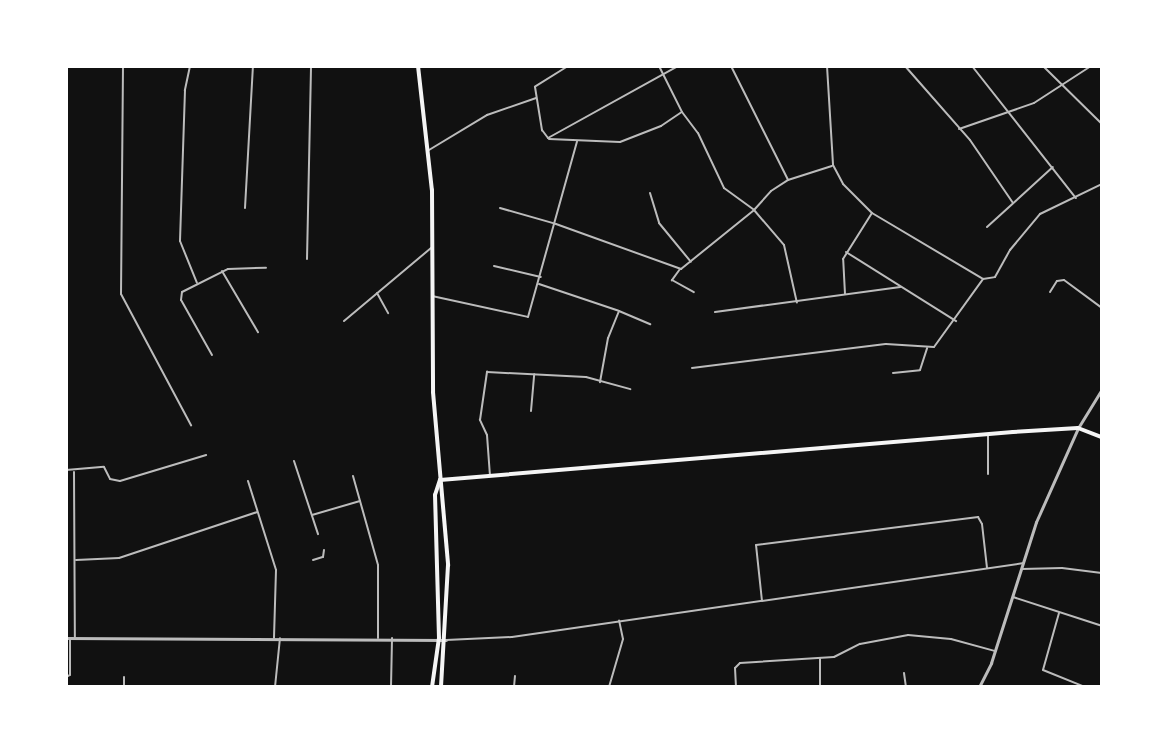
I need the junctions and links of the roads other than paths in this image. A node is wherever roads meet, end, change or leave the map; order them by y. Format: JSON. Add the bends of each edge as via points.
{"nodes":[{"id":1,"x":123,"y":66,"type":"edge"},
{"id":2,"x":190,"y":66,"type":"edge"},
{"id":3,"x":253,"y":66,"type":"edge"},
{"id":4,"x":311,"y":66,"type":"edge"},
{"id":5,"x":418,"y":66,"type":"edge"},
{"id":6,"x":568,"y":66,"type":"edge"},
{"id":7,"x":659,"y":66,"type":"edge"},
{"id":8,"x":678,"y":66,"type":"edge"},
{"id":9,"x":731,"y":66,"type":"edge"},
{"id":10,"x":827,"y":66,"type":"edge"},
{"id":11,"x":905,"y":66,"type":"edge"},
{"id":12,"x":972,"y":66,"type":"edge"},
{"id":13,"x":1043,"y":66,"type":"edge"},
{"id":14,"x":1090,"y":66,"type":"edge"},
{"id":15,"x":663,"y":74,"type":"junction"},
{"id":16,"x":1063,"y":85,"type":"junction"},
{"id":17,"x":536,"y":98,"type":"junction"},
{"id":18,"x":1010,"y":111,"type":"junction"},
{"id":19,"x":682,"y":112,"type":"junction"},
{"id":20,"x":1102,"y":124,"type":"edge"},
{"id":21,"x":959,"y":129,"type":"junction"},
{"id":22,"x":548,"y":138,"type":"junction"},
{"id":23,"x":577,"y":142,"type":"junction"},
{"id":24,"x":429,"y":150,"type":"junction"},
{"id":25,"x":833,"y":165,"type":"junction"},
{"id":26,"x":1053,"y":168,"type":"junction"},
{"id":27,"x":788,"y":180,"type":"junction"},
{"id":28,"x":1102,"y":184,"type":"edge"},
{"id":29,"x":650,"y":193,"type":"dead end"},
{"id":30,"x":1076,"y":198,"type":"junction"},
{"id":31,"x":1013,"y":203,"type":"junction"},
{"id":32,"x":245,"y":208,"type":"dead end"},
{"id":33,"x":500,"y":208,"type":"dead end"},
{"id":34,"x":754,"y":210,"type":"junction"},
{"id":35,"x":872,"y":213,"type":"junction"},
{"id":36,"x":556,"y":224,"type":"junction"},
{"id":37,"x":987,"y":227,"type":"dead end"},
{"id":38,"x":433,"y":246,"type":"junction"},
{"id":39,"x":846,"y":252,"type":"junction"},
{"id":40,"x":307,"y":259,"type":"dead end"},
{"id":41,"x":692,"y":262,"type":"junction"},
{"id":42,"x":494,"y":266,"type":"dead end"},
{"id":43,"x":266,"y":268,"type":"dead end"},
{"id":44,"x":681,"y":268,"type":"junction"},
{"id":45,"x":222,"y":271,"type":"junction"},
{"id":46,"x":541,"y":277,"type":"junction"},
{"id":47,"x":983,"y":279,"type":"junction"},
{"id":48,"x":197,"y":283,"type":"junction"},
{"id":49,"x":539,"y":284,"type":"junction"},
{"id":50,"x":900,"y":287,"type":"junction"},
{"id":51,"x":377,"y":292,"type":"junction"},
{"id":52,"x":694,"y":292,"type":"dead end"},
{"id":53,"x":1050,"y":292,"type":"dead end"},
{"id":54,"x":845,"y":295,"type":"junction"},
{"id":55,"x":432,"y":296,"type":"junction"},
{"id":56,"x":797,"y":303,"type":"junction"},
{"id":57,"x":1102,"y":308,"type":"edge"},
{"id":58,"x":619,"y":311,"type":"junction"},
{"id":59,"x":716,"y":312,"type":"dead end"},
{"id":60,"x":388,"y":313,"type":"dead end"},
{"id":61,"x":344,"y":321,"type":"dead end"},
{"id":62,"x":956,"y":321,"type":"junction"},
{"id":63,"x":650,"y":324,"type":"dead end"},
{"id":64,"x":258,"y":332,"type":"dead end"},
{"id":65,"x":927,"y":347,"type":"junction"},
{"id":66,"x":212,"y":355,"type":"dead end"},
{"id":67,"x":692,"y":368,"type":"dead end"},
{"id":68,"x":893,"y":373,"type":"dead end"},
{"id":69,"x":534,"y":374,"type":"junction"},
{"id":70,"x":600,"y":382,"type":"junction"},
{"id":71,"x":630,"y":389,"type":"dead end"},
{"id":72,"x":1102,"y":389,"type":"edge"},
{"id":73,"x":531,"y":411,"type":"dead end"},
{"id":74,"x":191,"y":425,"type":"dead end"},
{"id":75,"x":1078,"y":428,"type":"junction"},
{"id":76,"x":988,"y":434,"type":"junction"},
{"id":77,"x":1102,"y":437,"type":"edge"},
{"id":78,"x":206,"y":455,"type":"dead end"},
{"id":79,"x":294,"y":461,"type":"dead end"},
{"id":80,"x":66,"y":470,"type":"edge"},
{"id":81,"x":74,"y":472,"type":"junction"},
{"id":82,"x":988,"y":474,"type":"dead end"},
{"id":83,"x":353,"y":476,"type":"dead end"},
{"id":84,"x":490,"y":476,"type":"junction"},
{"id":85,"x":440,"y":480,"type":"junction"},
{"id":86,"x":248,"y":481,"type":"dead end"},
{"id":87,"x":360,"y":501,"type":"junction"},
{"id":88,"x":257,"y":512,"type":"junction"},
{"id":89,"x":312,"y":515,"type":"junction"},
{"id":90,"x":318,"y":534,"type":"dead end"},
{"id":91,"x":324,"y":550,"type":"dead end"},
{"id":92,"x":76,"y":560,"type":"junction"},
{"id":93,"x":314,"y":560,"type":"dead end"},
{"id":94,"x":1024,"y":562,"type":"junction"},
{"id":95,"x":987,"y":568,"type":"junction"},
{"id":96,"x":1022,"y":569,"type":"junction"},
{"id":97,"x":1102,"y":573,"type":"edge"},
{"id":98,"x":1013,"y":597,"type":"junction"},
{"id":99,"x":762,"y":601,"type":"junction"},
{"id":100,"x":1059,"y":612,"type":"junction"},
{"id":101,"x":619,"y":620,"type":"junction"},
{"id":102,"x":1102,"y":626,"type":"edge"},
{"id":103,"x":68,"y":638,"type":"edge"},
{"id":104,"x":75,"y":638,"type":"junction"},
{"id":105,"x":274,"y":638,"type":"junction"},
{"id":106,"x":280,"y":638,"type":"junction"},
{"id":107,"x":378,"y":638,"type":"junction"},
{"id":108,"x":392,"y":638,"type":"junction"},
{"id":109,"x":439,"y":639,"type":"junction"},
{"id":110,"x":447,"y":640,"type":"junction"},
{"id":111,"x":995,"y":651,"type":"junction"},
{"id":112,"x":820,"y":658,"type":"junction"},
{"id":113,"x":904,"y":673,"type":"dead end"},
{"id":114,"x":515,"y":676,"type":"dead end"},
{"id":115,"x":66,"y":677,"type":"edge"},
{"id":116,"x":123,"y":677,"type":"dead end"},
{"id":117,"x":124,"y":687,"type":"edge"},
{"id":118,"x":275,"y":687,"type":"edge"},
{"id":119,"x":391,"y":687,"type":"edge"},
{"id":120,"x":432,"y":687,"type":"edge"},
{"id":121,"x":441,"y":687,"type":"edge"},
{"id":122,"x":514,"y":687,"type":"edge"},
{"id":123,"x":609,"y":687,"type":"edge"},
{"id":124,"x":736,"y":687,"type":"edge"},
{"id":125,"x":820,"y":687,"type":"edge"},
{"id":126,"x":906,"y":687,"type":"edge"},
{"id":127,"x":980,"y":687,"type":"edge"},
{"id":128,"x":1085,"y":687,"type":"edge"}],
"edges":[{"from":1,"to":74,"type":"street","via":[[121,294]]},
{"from":2,"to":48,"type":"street","via":[[185,90],[180,241]]},
{"from":3,"to":32,"type":"street"},
{"from":4,"to":40,"type":"street"},
{"from":5,"to":24,"type":"main road"},
{"from":6,"to":17,"type":"street","via":[[536,84]]},
{"from":7,"to":15,"type":"street"},
{"from":8,"to":15,"type":"street"},
{"from":9,"to":27,"type":"street"},
{"from":10,"to":25,"type":"street"},
{"from":11,"to":21,"type":"street"},
{"from":12,"to":18,"type":"street"},
{"from":13,"to":16,"type":"street"},
{"from":14,"to":16,"type":"street"},
{"from":15,"to":19,"type":"street"},
{"from":15,"to":22,"type":"street"},
{"from":16,"to":18,"type":"street"},
{"from":16,"to":20,"type":"street"},
{"from":17,"to":22,"type":"street"},
{"from":17,"to":24,"type":"street","via":[[487,115]]},
{"from":18,"to":21,"type":"street"},
{"from":18,"to":26,"type":"street"},
{"from":19,"to":23,"type":"street","via":[[661,126],[620,142]]},
{"from":19,"to":34,"type":"street","via":[[698,133],[724,188]]},
{"from":21,"to":31,"type":"street"},
{"from":22,"to":23,"type":"street"},
{"from":23,"to":36,"type":"street"},
{"from":24,"to":38,"type":"main road"},
{"from":25,"to":27,"type":"street"},
{"from":25,"to":35,"type":"street","via":[[850,193]]},
{"from":26,"to":30,"type":"street"},
{"from":26,"to":31,"type":"street"},
{"from":27,"to":34,"type":"street","via":[[763,198]]},
{"from":28,"to":30,"type":"street"},
{"from":29,"to":41,"type":"street","via":[[659,223]]},
{"from":30,"to":47,"type":"street","via":[[1040,214],[1010,250],[995,277]]},
{"from":31,"to":37,"type":"street"},
{"from":33,"to":36,"type":"street"},
{"from":34,"to":41,"type":"street"},
{"from":34,"to":56,"type":"street","via":[[788,251]]},
{"from":35,"to":39,"type":"street"},
{"from":35,"to":47,"type":"street"},
{"from":36,"to":44,"type":"street"},
{"from":36,"to":46,"type":"street"},
{"from":38,"to":51,"type":"street"},
{"from":38,"to":55,"type":"main road"},
{"from":39,"to":50,"type":"street"},
{"from":39,"to":54,"type":"street","via":[[842,263]]},
{"from":41,"to":44,"type":"street"},
{"from":42,"to":46,"type":"street"},
{"from":43,"to":45,"type":"street"},
{"from":44,"to":52,"type":"street","via":[[672,280]]},
{"from":45,"to":48,"type":"street"},
{"from":45,"to":64,"type":"street"},
{"from":46,"to":49,"type":"street"},
{"from":47,"to":62,"type":"street"},
{"from":48,"to":66,"type":"street","via":[[180,297]]},
{"from":49,"to":55,"type":"street","via":[[527,318]]},
{"from":49,"to":58,"type":"street"},
{"from":50,"to":54,"type":"street"},
{"from":50,"to":62,"type":"street"},
{"from":51,"to":60,"type":"street"},
{"from":51,"to":61,"type":"street"},
{"from":53,"to":57,"type":"street","via":[[1057,281],[1064,280]]},
{"from":54,"to":56,"type":"street"},
{"from":55,"to":85,"type":"main road"},
{"from":56,"to":59,"type":"street"},
{"from":58,"to":63,"type":"street"},
{"from":58,"to":70,"type":"street","via":[[602,360]]},
{"from":62,"to":65,"type":"street","via":[[938,345]]},
{"from":65,"to":67,"type":"street","via":[[886,344]]},
{"from":65,"to":68,"type":"street","via":[[920,370]]},
{"from":69,"to":70,"type":"street","via":[[586,377]]},
{"from":69,"to":73,"type":"street"},
{"from":69,"to":84,"type":"street","via":[[486,374],[480,420],[487,439]]},
{"from":70,"to":71,"type":"street"},
{"from":72,"to":75,"type":"street"},
{"from":75,"to":76,"type":"main road"},
{"from":75,"to":77,"type":"main road"},
{"from":75,"to":94,"type":"street","via":[[1036,522]]},
{"from":76,"to":82,"type":"street"},
{"from":76,"to":84,"type":"main road"},
{"from":78,"to":81,"type":"street","via":[[120,481],[110,479],[104,467]]},
{"from":79,"to":89,"type":"street"},
{"from":80,"to":81,"type":"street"},
{"from":81,"to":92,"type":"street"},
{"from":83,"to":87,"type":"street"},
{"from":84,"to":85,"type":"main road"},
{"from":85,"to":109,"type":"main road","via":[[435,495]]},
{"from":85,"to":110,"type":"main road","via":[[445,494]]},
{"from":86,"to":88,"type":"street"},
{"from":87,"to":89,"type":"street"},
{"from":87,"to":107,"type":"street","via":[[378,565]]},
{"from":88,"to":92,"type":"street","via":[[119,558]]},
{"from":88,"to":105,"type":"street","via":[[276,570]]},
{"from":89,"to":90,"type":"street"},
{"from":91,"to":93,"type":"street","via":[[324,556]]},
{"from":92,"to":104,"type":"street"},
{"from":94,"to":95,"type":"street"},
{"from":94,"to":96,"type":"street"},
{"from":95,"to":99,"type":"street"},
{"from":95,"to":99,"type":"street","via":[[982,520],[978,517],[756,545]]},
{"from":96,"to":97,"type":"street"},
{"from":96,"to":98,"type":"street"},
{"from":98,"to":100,"type":"street"},
{"from":98,"to":111,"type":"street"},
{"from":99,"to":101,"type":"street"},
{"from":100,"to":102,"type":"street"},
{"from":100,"to":128,"type":"street","via":[[1043,670]]},
{"from":101,"to":110,"type":"street","via":[[480,641]]},
{"from":101,"to":123,"type":"street","via":[[623,639]]},
{"from":103,"to":104,"type":"street"},
{"from":103,"to":115,"type":"street","via":[[70,675]]},
{"from":104,"to":105,"type":"street"},
{"from":105,"to":106,"type":"street"},
{"from":106,"to":107,"type":"street"},
{"from":106,"to":118,"type":"street"},
{"from":107,"to":108,"type":"street"},
{"from":108,"to":109,"type":"street"},
{"from":108,"to":119,"type":"street"},
{"from":109,"to":110,"type":"street"},
{"from":109,"to":120,"type":"main road"},
{"from":110,"to":121,"type":"main road"},
{"from":111,"to":112,"type":"street","via":[[951,639],[908,635],[860,644],[841,654]]},
{"from":111,"to":127,"type":"street"},
{"from":112,"to":124,"type":"street","via":[[740,663],[735,668]]},
{"from":112,"to":125,"type":"street"},
{"from":113,"to":126,"type":"street"},
{"from":114,"to":122,"type":"street"},
{"from":116,"to":117,"type":"street"}]}
